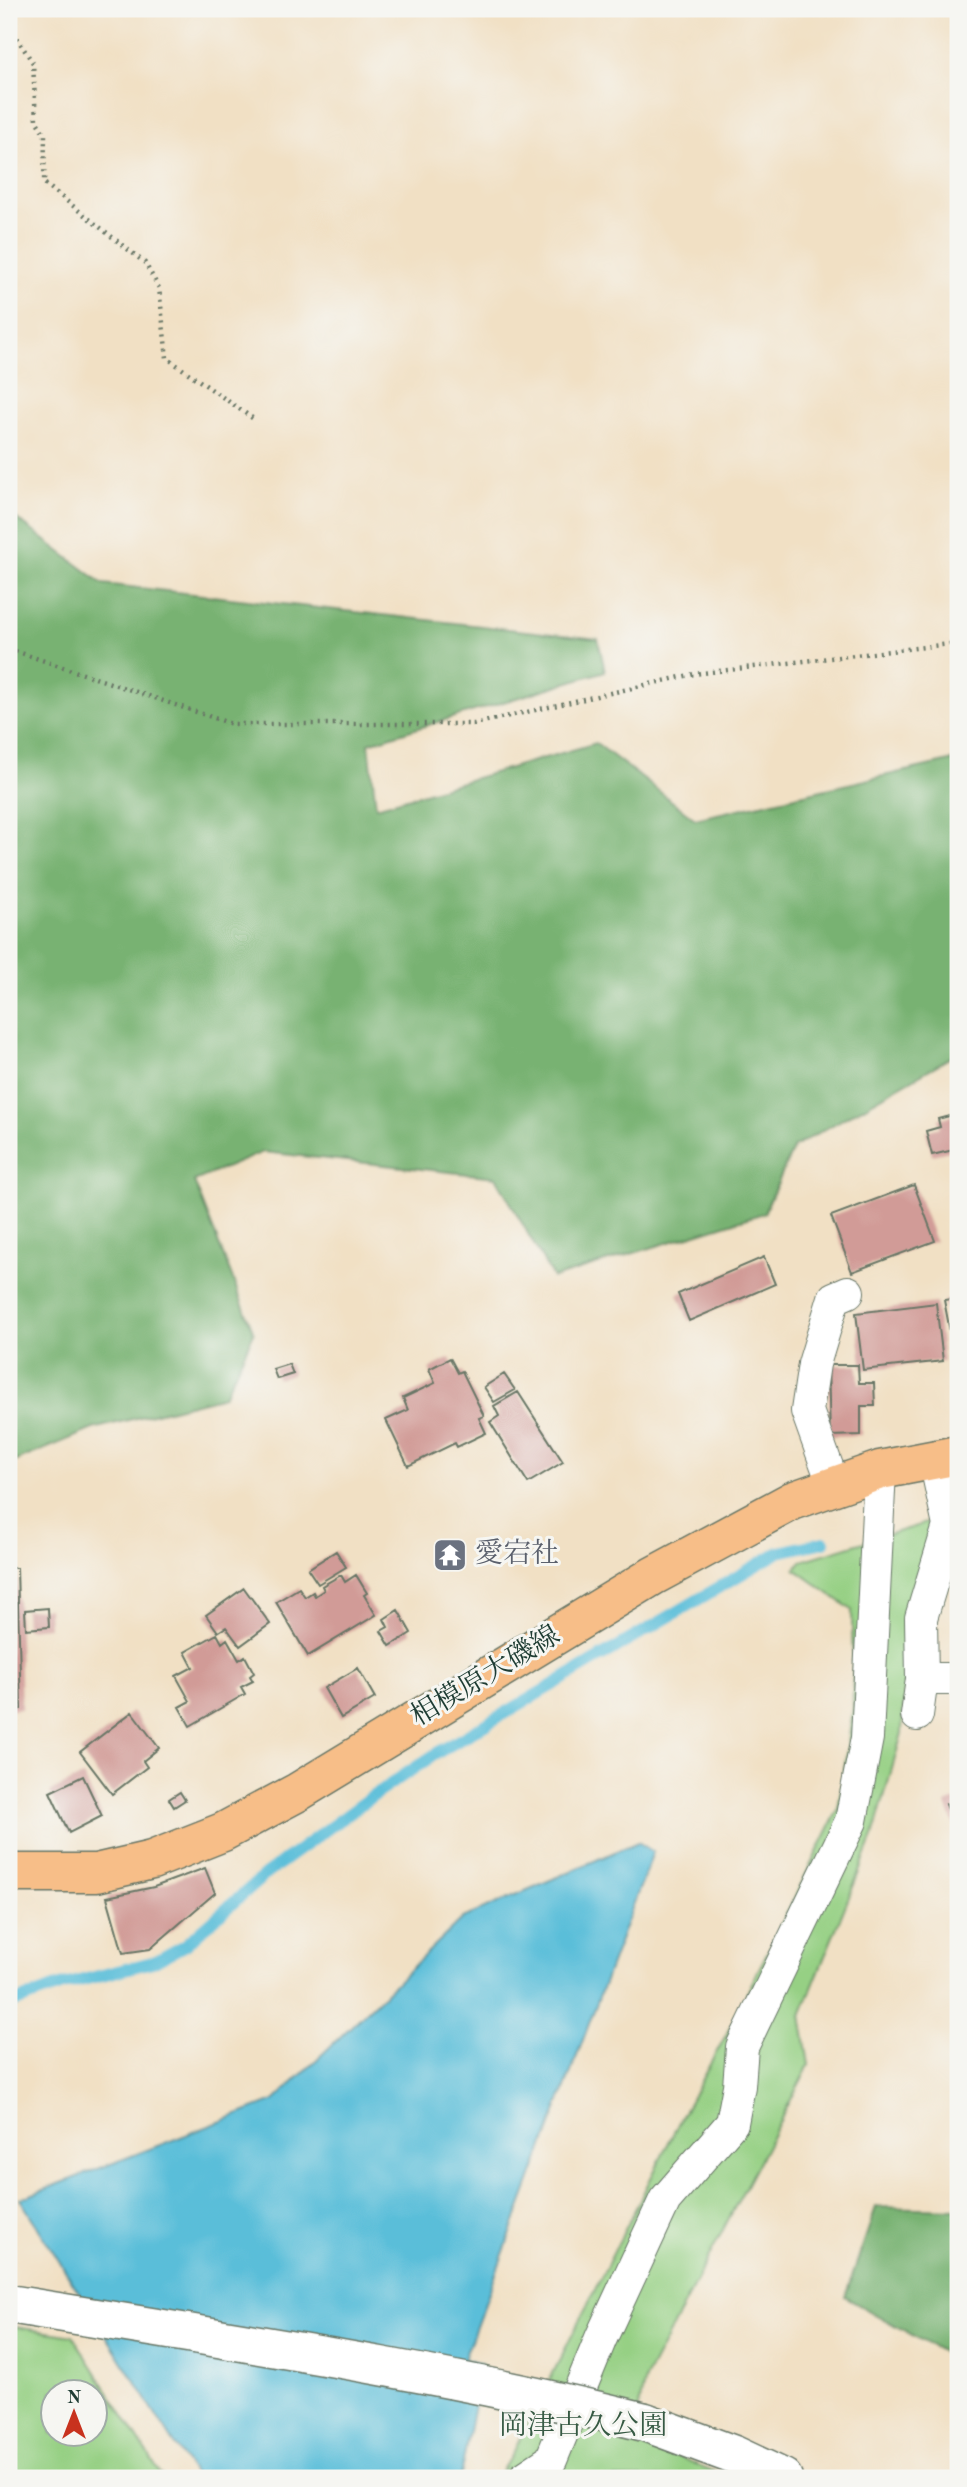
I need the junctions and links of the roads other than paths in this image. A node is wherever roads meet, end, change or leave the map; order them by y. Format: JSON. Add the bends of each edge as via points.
{"nodes":[{"id":1,"x":848,"y":1292,"type":"dead end"},
{"id":2,"x":946,"y":1457,"type":"edge"},
{"id":3,"x":880,"y":1470,"type":"junction"},
{"id":4,"x":834,"y":1486,"type":"junction"},
{"id":5,"x":922,"y":1679,"type":"junction"},
{"id":6,"x":958,"y":1679,"type":"edge"},
{"id":7,"x":917,"y":1715,"type":"dead end"},
{"id":8,"x":9,"y":1873,"type":"edge"},
{"id":9,"x":9,"y":2304,"type":"edge"},
{"id":10,"x":524,"y":2478,"type":"edge"},
{"id":11,"x":783,"y":2478,"type":"edge"}],
"edges":[{"from":1,"to":4,"type":"street","via":[[834,1298],[814,1364],[807,1411]]},
{"from":2,"to":3,"type":"main road","name":"相模原大磯線"},
{"from":2,"to":5,"type":"street","via":[[949,1526],[921,1618]]},
{"from":3,"to":4,"type":"main road","name":"相模原大磯線"},
{"from":3,"to":10,"type":"street","via":[[867,1738],[851,1821],[742,2047],[732,2123],[665,2200],[551,2460]]},
{"from":4,"to":8,"type":"main road","name":"相模原大磯線","via":[[792,1501],[653,1576],[298,1792],[223,1832],[152,1860],[96,1873]]},
{"from":5,"to":6,"type":"street"},
{"from":5,"to":7,"type":"street"},
{"from":9,"to":11,"type":"street","bridge":true,"via":[[554,2399],[645,2422]]}]}
